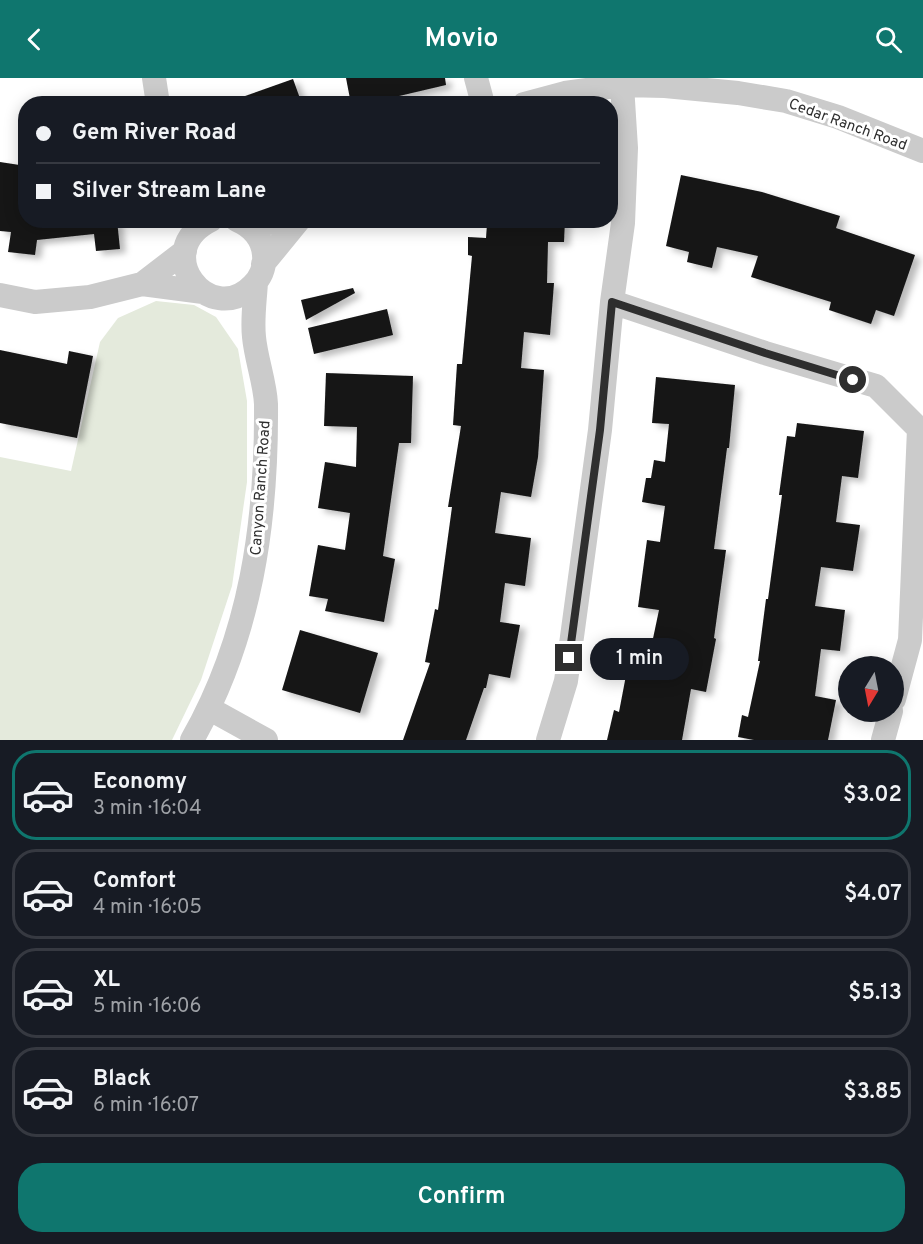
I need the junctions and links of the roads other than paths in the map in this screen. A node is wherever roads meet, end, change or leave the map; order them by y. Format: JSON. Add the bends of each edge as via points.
{"nodes":[{"id":1,"x":154,"y":78,"type":"edge"},
{"id":2,"x":476,"y":78,"type":"edge"},
{"id":3,"x":622,"y":85,"type":"junction"},
{"id":4,"x":157,"y":96,"type":"edge"},
{"id":5,"x":481,"y":96,"type":"edge"},
{"id":6,"x":554,"y":96,"type":"edge"},
{"id":7,"x":923,"y":151,"type":"edge"},
{"id":8,"x":200,"y":228,"type":"edge"},
{"id":9,"x":248,"y":228,"type":"edge"},
{"id":10,"x":293,"y":228,"type":"edge"},
{"id":11,"x":187,"y":237,"type":"edge"},
{"id":12,"x":260,"y":273,"type":"junction"},
{"id":13,"x":142,"y":284,"type":"junction"},
{"id":14,"x":0,"y":295,"type":"edge"},
{"id":15,"x":210,"y":295,"type":"junction"},
{"id":16,"x":612,"y":302,"type":"junction"},
{"id":17,"x":253,"y":333,"type":"junction"},
{"id":18,"x":904,"y":662,"type":"edge"},
{"id":19,"x":210,"y":709,"type":"junction"},
{"id":20,"x":888,"y":722,"type":"edge"},
{"id":21,"x":192,"y":740,"type":"edge"},
{"id":22,"x":266,"y":740,"type":"edge"},
{"id":23,"x":548,"y":740,"type":"edge"},
{"id":24,"x":883,"y":740,"type":"edge"}],
"edges":[{"from":1,"to":4,"type":"street"},
{"from":2,"to":5,"type":"street"},
{"from":3,"to":6,"type":"street","name":"Cedar Ranch Road"},
{"from":3,"to":7,"type":"street","name":"Cedar Ranch Road","via":[[738,93],[786,101]]},
{"from":3,"to":16,"type":"street","via":[[626,148],[623,223]]},
{"from":8,"to":11,"type":"street"},
{"from":9,"to":12,"type":"street","name":"Canyon Ranch Road","via":[[262,246]]},
{"from":10,"to":12,"type":"street"},
{"from":11,"to":13,"type":"street"},
{"from":11,"to":15,"type":"street","via":[[186,270]]},
{"from":12,"to":15,"type":"street","via":[[239,295]]},
{"from":12,"to":17,"type":"street","name":"Canyon Ranch Road"},
{"from":13,"to":14,"type":"street","via":[[90,297],[35,302]]},
{"from":13,"to":15,"type":"street"},
{"from":15,"to":17,"type":"street"},
{"from":16,"to":18,"type":"street","via":[[876,386],[919,429],[910,640]]},
{"from":16,"to":23,"type":"street","via":[[600,430],[566,681]]},
{"from":17,"to":19,"type":"street","name":"Canyon Ranch Road","via":[[266,401],[264,486],[256,555],[238,637]]},
{"from":19,"to":21,"type":"street","name":"Canyon Ranch Road"},
{"from":19,"to":22,"type":"street"},
{"from":20,"to":24,"type":"street"}]}
